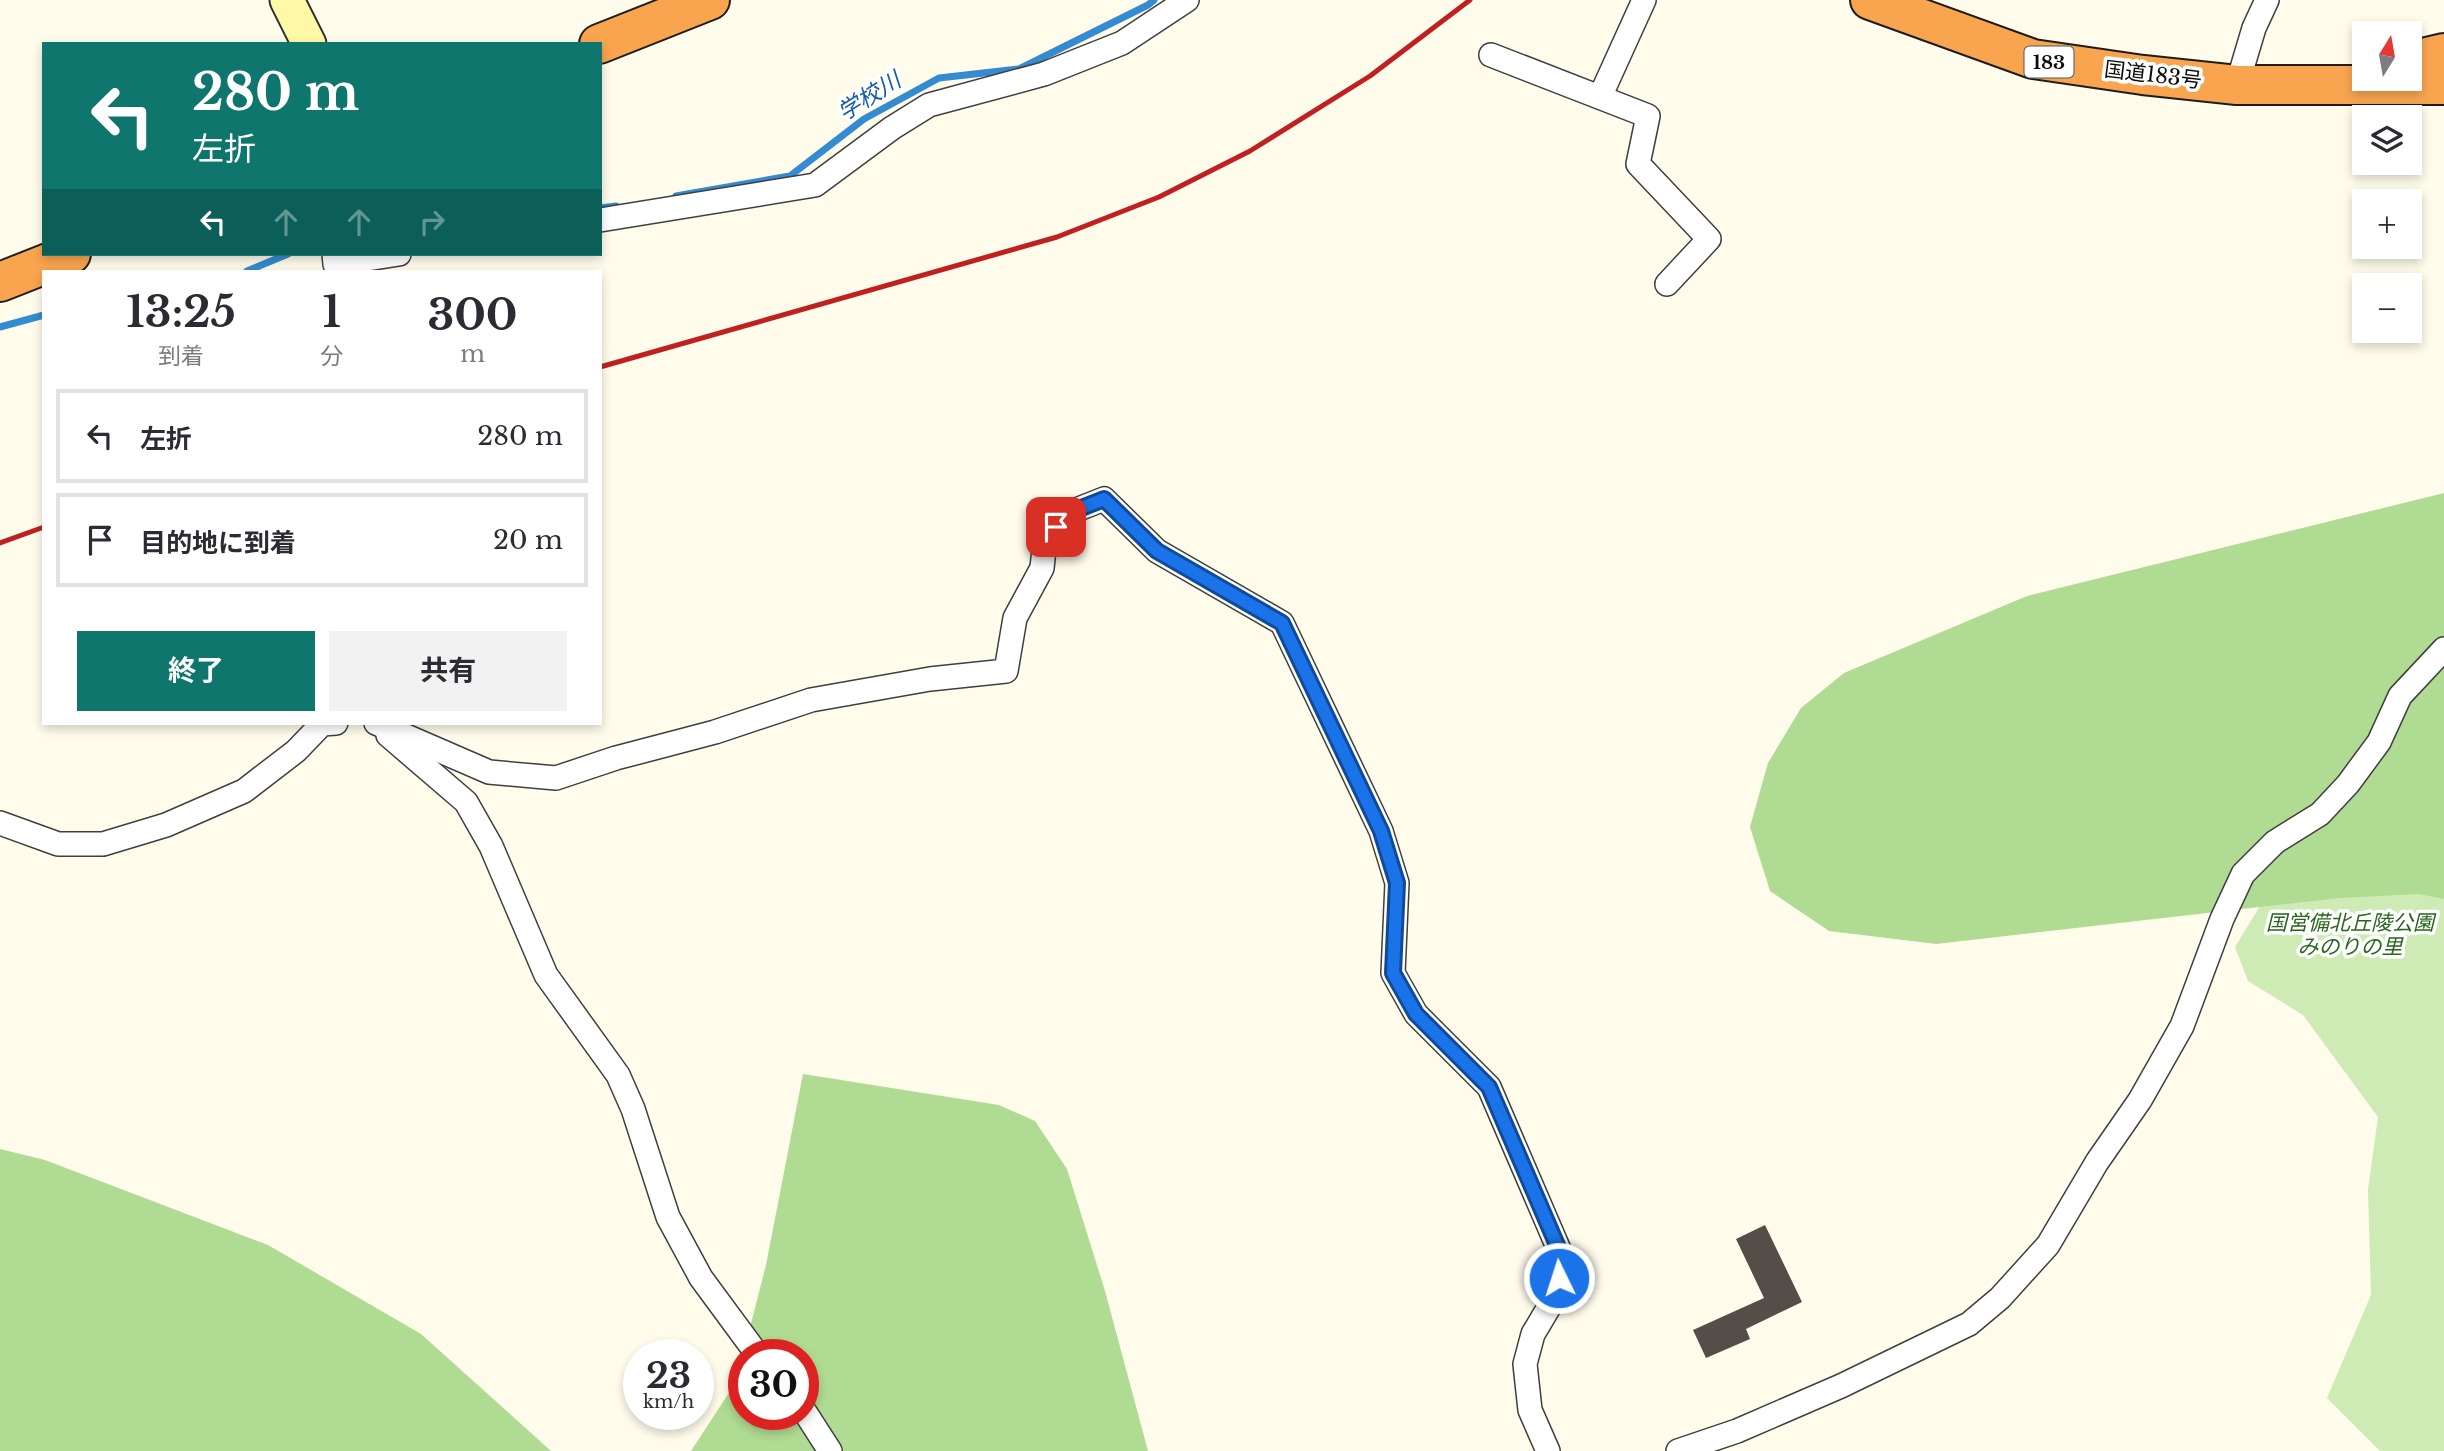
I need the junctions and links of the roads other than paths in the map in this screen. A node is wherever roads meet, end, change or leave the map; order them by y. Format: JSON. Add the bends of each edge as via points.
{"nodes":[{"id":1,"x":287,"y":0,"type":"edge"},
{"id":2,"x":710,"y":0,"type":"edge"},
{"id":3,"x":1187,"y":0,"type":"edge"},
{"id":4,"x":1643,"y":0,"type":"edge"},
{"id":5,"x":1870,"y":0,"type":"edge"},
{"id":6,"x":2267,"y":0,"type":"edge"},
{"id":7,"x":308,"y":42,"type":"edge"},
{"id":8,"x":602,"y":43,"type":"edge"},
{"id":9,"x":2444,"y":52,"type":"edge"},
{"id":10,"x":1491,"y":55,"type":"dead end"},
{"id":11,"x":2422,"y":58,"type":"edge"},
{"id":12,"x":2352,"y":71,"type":"edge"},
{"id":13,"x":2237,"y":85,"type":"junction"},
{"id":14,"x":2444,"y":85,"type":"edge"},
{"id":15,"x":1600,"y":97,"type":"junction"},
{"id":16,"x":602,"y":220,"type":"edge"},
{"id":17,"x":66,"y":256,"type":"edge"},
{"id":18,"x":334,"y":256,"type":"edge"},
{"id":19,"x":385,"y":256,"type":"edge"},
{"id":20,"x":0,"y":282,"type":"edge"},
{"id":21,"x":1667,"y":284,"type":"dead end"},
{"id":22,"x":2444,"y":649,"type":"edge"},
{"id":23,"x":321,"y":725,"type":"edge"},
{"id":24,"x":377,"y":725,"type":"edge"},
{"id":25,"x":380,"y":725,"type":"edge"},
{"id":26,"x":0,"y":823,"type":"edge"},
{"id":27,"x":746,"y":1339,"type":"edge"},
{"id":28,"x":816,"y":1430,"type":"edge"},
{"id":29,"x":830,"y":1451,"type":"edge"},
{"id":30,"x":1548,"y":1451,"type":"edge"},
{"id":31,"x":1678,"y":1451,"type":"edge"}],
"edges":[{"from":1,"to":7,"type":"street"},
{"from":2,"to":8,"type":"highway"},
{"from":3,"to":16,"type":"street","via":[[1122,43],[1044,74],[929,106],[815,185]]},
{"from":4,"to":15,"type":"street"},
{"from":5,"to":13,"type":"highway","name":"国道183号","number":"183","via":[[2033,59]]},
{"from":6,"to":13,"type":"street"},
{"from":9,"to":11,"type":"highway"},
{"from":10,"to":15,"type":"street"},
{"from":12,"to":13,"type":"highway","name":"国道183号","number":"183"},
{"from":13,"to":14,"type":"highway","name":"国道183号","number":"183"},
{"from":15,"to":21,"type":"street","via":[[1648,116],[1637,164],[1709,239]]},
{"from":17,"to":20,"type":"highway"},
{"from":18,"to":19,"type":"street","via":[[335,264]]},
{"from":22,"to":31,"type":"street","via":[[2400,696],[2379,742],[2348,784],[2320,814],[2274,842],[2244,874],[2182,1026],[2140,1100],[2096,1162],[2048,1245],[2000,1298],[1969,1324],[1841,1386]]},
{"from":23,"to":26,"type":"street","via":[[244,791],[166,825],[103,845],[58,844]]},
{"from":24,"to":27,"type":"street","via":[[466,802],[492,846],[546,975],[618,1075],[668,1217],[701,1278]]},
{"from":25,"to":30,"type":"street","via":[[489,772],[556,778],[811,701],[930,679],[1006,671],[1015,618],[1042,568],[1045,540],[1066,514],[1104,499],[1157,551],[1282,623],[1381,831],[1397,883],[1393,973],[1416,1014],[1489,1087],[1563,1259],[1555,1297],[1533,1334],[1525,1364],[1531,1410]]},
{"from":28,"to":29,"type":"street"}]}
